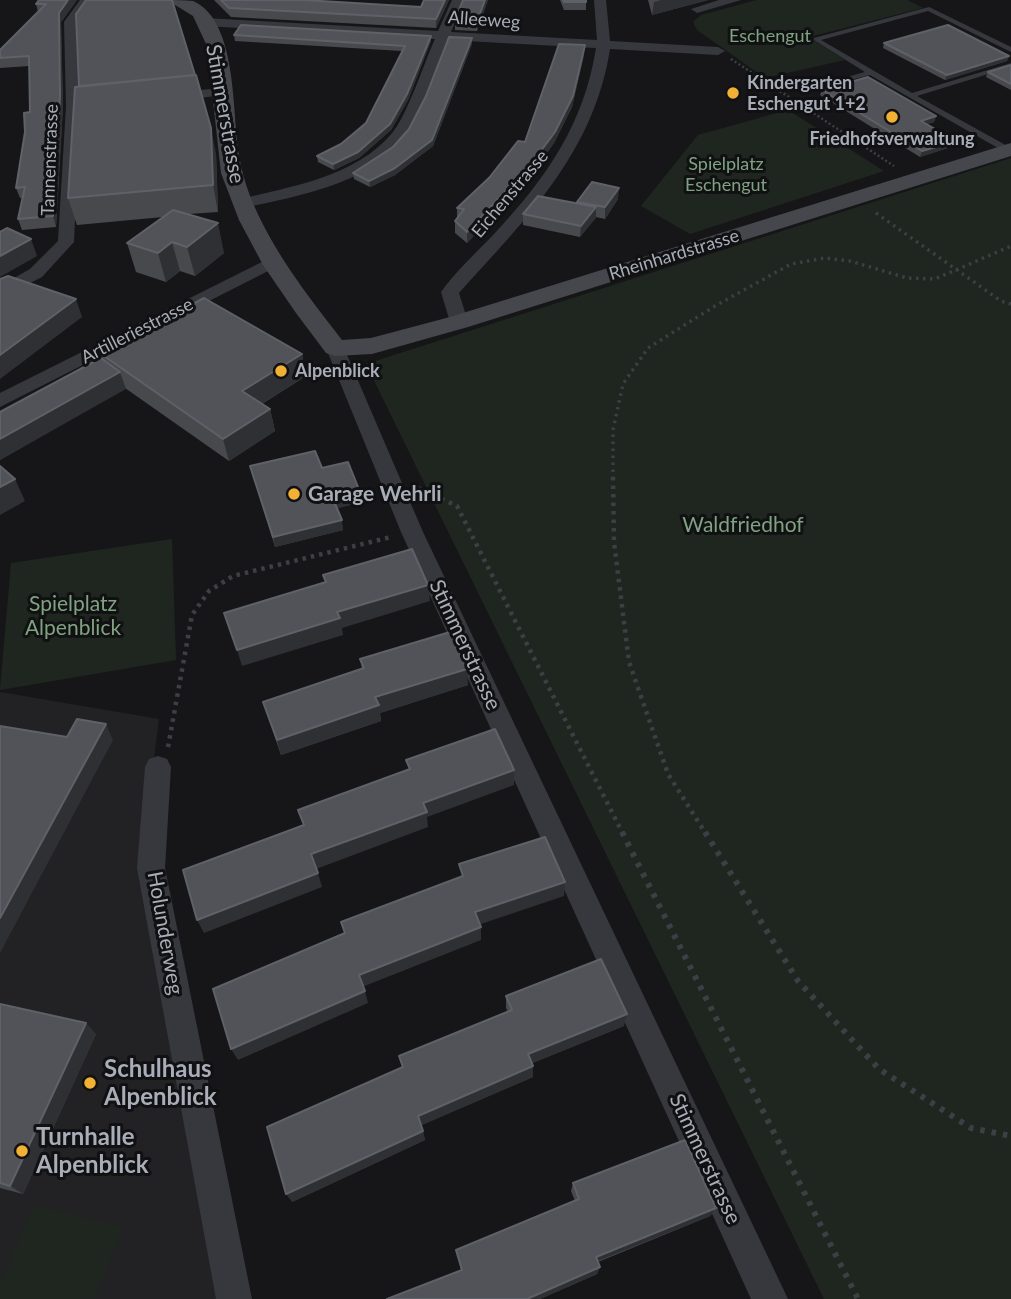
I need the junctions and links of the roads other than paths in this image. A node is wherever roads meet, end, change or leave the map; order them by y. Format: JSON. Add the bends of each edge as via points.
{"nodes":[{"id":1,"x":86,"y":0,"type":"edge"},
{"id":2,"x":458,"y":0,"type":"edge"},
{"id":3,"x":600,"y":0,"type":"edge"},
{"id":4,"x":736,"y":0,"type":"edge"},
{"id":5,"x":184,"y":1,"type":"edge"},
{"id":6,"x":697,"y":9,"type":"dead end"},
{"id":7,"x":205,"y":22,"type":"junction"},
{"id":8,"x":443,"y":35,"type":"junction"},
{"id":9,"x":604,"y":45,"type":"junction"},
{"id":10,"x":1011,"y":50,"type":"edge"},
{"id":11,"x":718,"y":51,"type":"road end"},
{"id":12,"x":1011,"y":65,"type":"edge"},
{"id":13,"x":871,"y":73,"type":"junction"},
{"id":14,"x":815,"y":87,"type":"dead end"},
{"id":15,"x":222,"y":92,"type":"junction"},
{"id":16,"x":910,"y":96,"type":"junction"},
{"id":17,"x":154,"y":98,"type":"edge"},
{"id":18,"x":1009,"y":149,"type":"edge"},
{"id":19,"x":243,"y":203,"type":"junction"},
{"id":20,"x":274,"y":261,"type":"junction"},
{"id":21,"x":0,"y":293,"type":"edge"},
{"id":22,"x":459,"y":322,"type":"junction"},
{"id":23,"x":335,"y":348,"type":"junction"},
{"id":24,"x":0,"y":401,"type":"edge"},
{"id":25,"x":159,"y":767,"type":"road end"},
{"id":26,"x":234,"y":1299,"type":"edge"},
{"id":27,"x":770,"y":1299,"type":"edge"}],
"edges":[{"from":1,"to":21,"type":"street","name":"Tannenstrasse","via":[[70,22],[79,105],[66,243],[36,273]]},
{"from":2,"to":8,"type":"street"},
{"from":3,"to":9,"type":"street","name":"Eichenstrasse"},
{"from":4,"to":6,"type":"street"},
{"from":5,"to":7,"type":"street","name":"Stimmerstrasse"},
{"from":7,"to":8,"type":"street","name":"Alleeweg"},
{"from":7,"to":15,"type":"street","name":"Stimmerstrasse","via":[[218,59]]},
{"from":8,"to":9,"type":"street","name":"Alleeweg"},
{"from":8,"to":19,"type":"street","via":[[401,132],[386,149],[334,179]]},
{"from":9,"to":11,"type":"street","name":"Alleeweg"},
{"from":9,"to":22,"type":"street","name":"Eichenstrasse","via":[[586,119],[566,157],[450,292]]},
{"from":10,"to":13,"type":"lane","via":[[929,9],[816,38]]},
{"from":12,"to":16,"type":"lane"},
{"from":13,"to":14,"type":"lane"},
{"from":13,"to":16,"type":"lane"},
{"from":15,"to":17,"type":"street"},
{"from":15,"to":19,"type":"street","name":"Stimmerstrasse","via":[[227,146]]},
{"from":16,"to":18,"type":"lane"},
{"from":18,"to":22,"type":"street","name":"Rheinhardstrasse"},
{"from":19,"to":20,"type":"street","name":"Stimmerstrasse"},
{"from":20,"to":23,"type":"street","name":"Stimmerstrasse"},
{"from":20,"to":24,"type":"street","name":"Artilleriestrasse"},
{"from":22,"to":23,"type":"street","name":"Rheinhardstrasse","via":[[372,346]]},
{"from":23,"to":27,"type":"street","name":"Stimmerstrasse","via":[[418,544]]},
{"from":25,"to":26,"type":"street","name":"Holunderweg","via":[[151,868]]}]}
